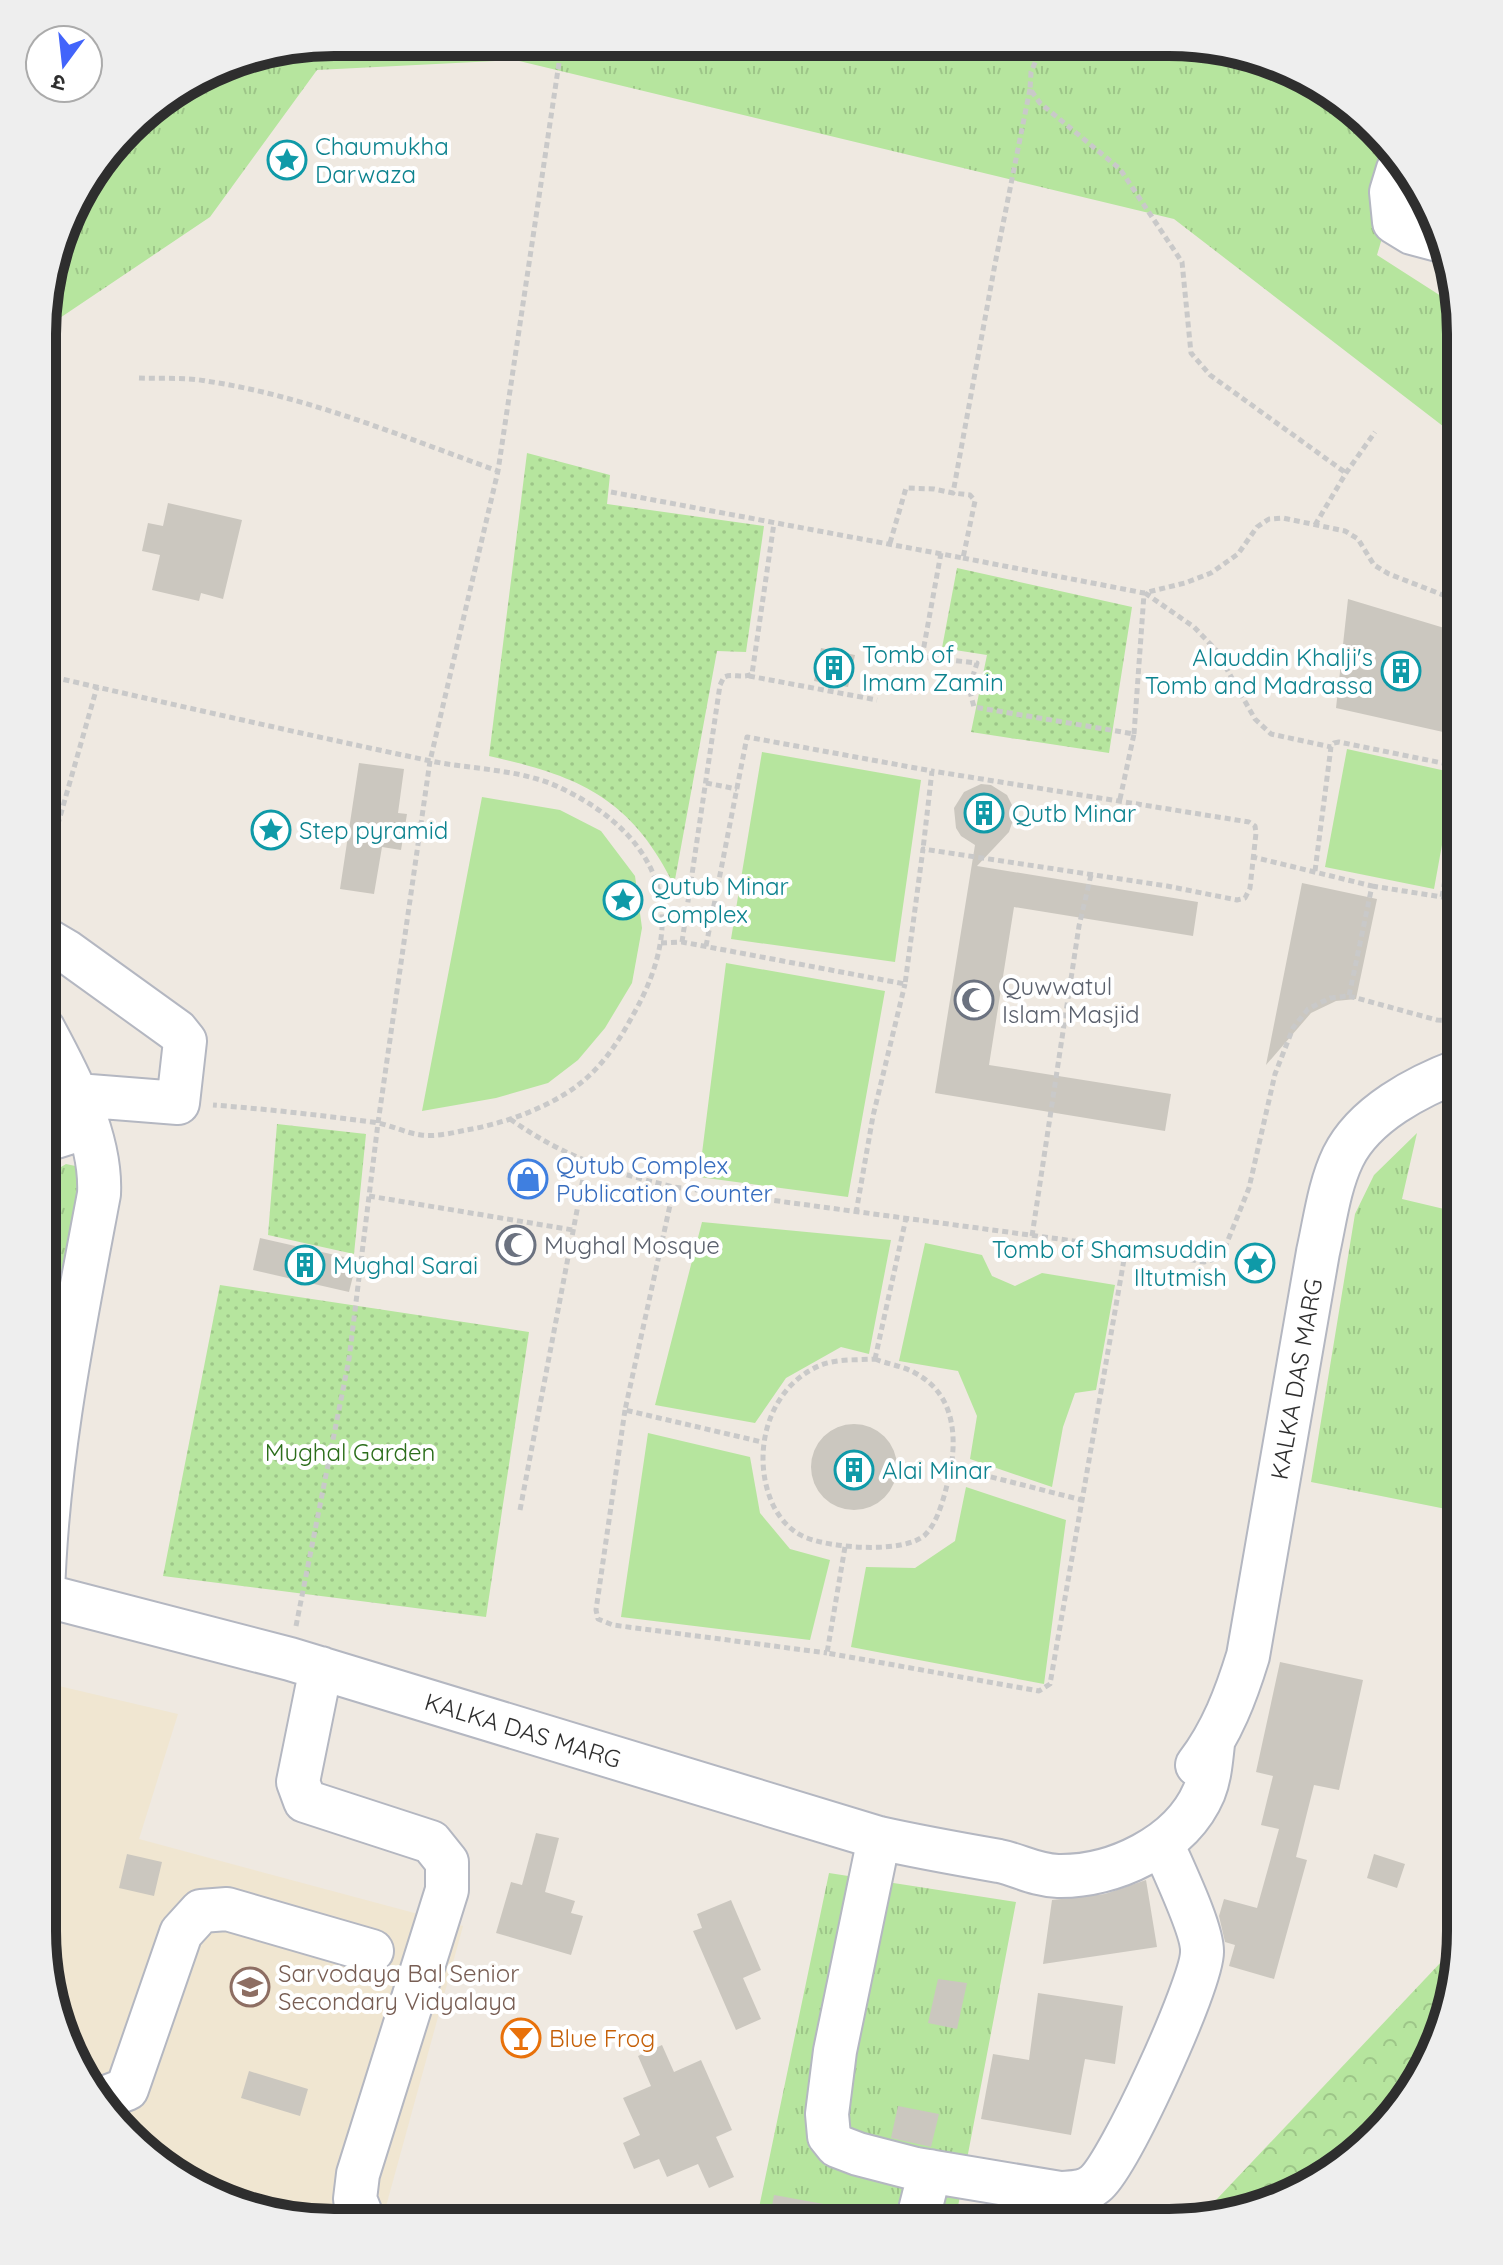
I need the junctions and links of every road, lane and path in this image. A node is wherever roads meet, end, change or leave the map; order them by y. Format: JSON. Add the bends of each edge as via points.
{"nodes":[{"id":1,"x":560,"y":56,"type":"edge"},
{"id":2,"x":1038,"y":56,"type":"edge"},
{"id":3,"x":1030,"y":89,"type":"junction"},
{"id":4,"x":1396,"y":174,"type":"edge"},
{"id":5,"x":1429,"y":238,"type":"edge"},
{"id":6,"x":139,"y":378,"type":"dead end"},
{"id":7,"x":1375,"y":432,"type":"dead end"},
{"id":8,"x":498,"y":471,"type":"junction"},
{"id":9,"x":1346,"y":473,"type":"junction"},
{"id":10,"x":611,"y":492,"type":"dead end"},
{"id":11,"x":953,"y":493,"type":"junction"},
{"id":12,"x":774,"y":523,"type":"junction"},
{"id":13,"x":1315,"y":525,"type":"junction"},
{"id":14,"x":890,"y":543,"type":"junction"},
{"id":15,"x":941,"y":553,"type":"junction"},
{"id":16,"x":963,"y":558,"type":"junction"},
{"id":17,"x":1144,"y":593,"type":"junction"},
{"id":18,"x":1447,"y":596,"type":"edge"},
{"id":19,"x":748,"y":676,"type":"junction"},
{"id":20,"x":56,"y":678,"type":"edge"},
{"id":21,"x":97,"y":687,"type":"junction"},
{"id":22,"x":877,"y":700,"type":"dead end"},
{"id":23,"x":1134,"y":734,"type":"junction"},
{"id":24,"x":1331,"y":747,"type":"junction"},
{"id":25,"x":430,"y":761,"type":"junction"},
{"id":26,"x":1447,"y":764,"type":"edge"},
{"id":27,"x":932,"y":771,"type":"junction"},
{"id":28,"x":706,"y":783,"type":"junction"},
{"id":29,"x":737,"y":789,"type":"junction"},
{"id":30,"x":1120,"y":799,"type":"junction"},
{"id":31,"x":56,"y":831,"type":"edge"},
{"id":32,"x":923,"y":849,"type":"junction"},
{"id":33,"x":1253,"y":857,"type":"junction"},
{"id":34,"x":1447,"y":869,"type":"edge"},
{"id":35,"x":1315,"y":871,"type":"junction"},
{"id":36,"x":1091,"y":875,"type":"junction"},
{"id":37,"x":1372,"y":886,"type":"junction"},
{"id":38,"x":1442,"y":897,"type":"junction"},
{"id":39,"x":1447,"y":898,"type":"edge"},
{"id":40,"x":682,"y":942,"type":"junction"},
{"id":41,"x":661,"y":943,"type":"junction"},
{"id":42,"x":56,"y":945,"type":"edge"},
{"id":43,"x":706,"y":946,"type":"junction"},
{"id":44,"x":905,"y":984,"type":"junction"},
{"id":45,"x":1349,"y":996,"type":"junction"},
{"id":46,"x":1447,"y":1020,"type":"edge"},
{"id":47,"x":56,"y":1063,"type":"edge"},
{"id":48,"x":1447,"y":1077,"type":"edge"},
{"id":49,"x":178,"y":1103,"type":"junction"},
{"id":50,"x":73,"y":1109,"type":"edge"},
{"id":51,"x":509,"y":1118,"type":"junction"},
{"id":52,"x":378,"y":1123,"type":"junction"},
{"id":53,"x":56,"y":1127,"type":"edge"},
{"id":54,"x":586,"y":1163,"type":"junction"},
{"id":55,"x":674,"y":1187,"type":"junction"},
{"id":56,"x":369,"y":1196,"type":"dead end"},
{"id":57,"x":856,"y":1213,"type":"junction"},
{"id":58,"x":906,"y":1218,"type":"junction"},
{"id":59,"x":574,"y":1230,"type":"dead end"},
{"id":60,"x":1032,"y":1236,"type":"junction"},
{"id":61,"x":1126,"y":1248,"type":"junction"},
{"id":62,"x":875,"y":1359,"type":"junction"},
{"id":63,"x":625,"y":1410,"type":"junction"},
{"id":64,"x":56,"y":1436,"type":"edge"},
{"id":65,"x":762,"y":1442,"type":"junction"},
{"id":66,"x":952,"y":1467,"type":"junction"},
{"id":67,"x":1082,"y":1500,"type":"junction"},
{"id":68,"x":520,"y":1510,"type":"dead end"},
{"id":69,"x":845,"y":1547,"type":"junction"},
{"id":70,"x":56,"y":1598,"type":"edge"},
{"id":71,"x":827,"y":1653,"type":"junction"},
{"id":72,"x":305,"y":1663,"type":"junction"},
{"id":73,"x":1213,"y":1744,"type":"junction"},
{"id":74,"x":879,"y":1838,"type":"junction"},
{"id":75,"x":1162,"y":1843,"type":"junction"},
{"id":76,"x":1004,"y":1862,"type":"junction"},
{"id":77,"x":372,"y":1951,"type":"dead end"},
{"id":78,"x":110,"y":2095,"type":"edge"},
{"id":79,"x":930,"y":2171,"type":"junction"},
{"id":80,"x":359,"y":2209,"type":"edge"},
{"id":81,"x":920,"y":2209,"type":"edge"}],
"edges":[{"from":1,"to":8,"type":"path"},
{"from":2,"to":3,"type":"path"},
{"from":3,"to":9,"type":"path","via":[[1120,169],[1182,262],[1191,353],[1210,375]]},
{"from":3,"to":11,"type":"path"},
{"from":4,"to":5,"type":"street","via":[[1391,192],[1394,222]]},
{"from":6,"to":8,"type":"path","via":[[204,380],[265,393]]},
{"from":7,"to":9,"type":"path"},
{"from":8,"to":25,"type":"path"},
{"from":9,"to":13,"type":"path"},
{"from":10,"to":12,"type":"path"},
{"from":11,"to":14,"type":"path","via":[[906,488]]},
{"from":11,"to":16,"type":"path","via":[[975,501]]},
{"from":12,"to":14,"type":"path"},
{"from":12,"to":19,"type":"path","via":[[755,666]]},
{"from":13,"to":17,"type":"path","via":[[1269,519],[1238,554],[1211,573]]},
{"from":13,"to":18,"type":"path","via":[[1345,531],[1358,539],[1374,565]]},
{"from":14,"to":15,"type":"path"},
{"from":15,"to":16,"type":"path"},
{"from":15,"to":23,"type":"path","via":[[922,657],[977,663],[969,688],[974,707]]},
{"from":16,"to":17,"type":"path"},
{"from":17,"to":23,"type":"path"},
{"from":17,"to":24,"type":"path","via":[[1194,627],[1216,650],[1255,719],[1271,734]]},
{"from":19,"to":22,"type":"path"},
{"from":19,"to":28,"type":"path","via":[[728,675],[722,680]]},
{"from":20,"to":21,"type":"path"},
{"from":21,"to":25,"type":"path"},
{"from":21,"to":31,"type":"path"},
{"from":23,"to":30,"type":"path"},
{"from":24,"to":26,"type":"path","via":[[1339,742]]},
{"from":24,"to":35,"type":"path"},
{"from":25,"to":41,"type":"path","via":[[531,777],[562,789],[622,829],[648,861],[660,889]]},
{"from":25,"to":52,"type":"path"},
{"from":27,"to":29,"type":"path","via":[[747,737]]},
{"from":27,"to":30,"type":"path"},
{"from":27,"to":32,"type":"path"},
{"from":28,"to":29,"type":"path"},
{"from":28,"to":40,"type":"path"},
{"from":29,"to":43,"type":"path"},
{"from":30,"to":33,"type":"path","via":[[1249,822],[1256,833]]},
{"from":32,"to":36,"type":"path"},
{"from":32,"to":44,"type":"path"},
{"from":33,"to":35,"type":"path"},
{"from":33,"to":36,"type":"path","via":[[1250,888],[1237,900]]},
{"from":34,"to":38,"type":"path"},
{"from":35,"to":37,"type":"path"},
{"from":36,"to":60,"type":"path"},
{"from":37,"to":38,"type":"path"},
{"from":37,"to":45,"type":"path"},
{"from":38,"to":39,"type":"path"},
{"from":40,"to":41,"type":"path"},
{"from":40,"to":43,"type":"path"},
{"from":41,"to":51,"type":"path","via":[[650,986],[606,1058],[578,1086]]},
{"from":42,"to":49,"type":"street","via":[[182,1035],[186,1049]]},
{"from":43,"to":44,"type":"path"},
{"from":44,"to":57,"type":"path"},
{"from":45,"to":46,"type":"path"},
{"from":45,"to":61,"type":"path","via":[[1308,1009],[1293,1028],[1275,1074],[1249,1188],[1224,1250],[1204,1262]]},
{"from":47,"to":50,"type":"street"},
{"from":48,"to":73,"type":"street","name":"KALKA DAS MARG","via":[[1374,1117],[1344,1155],[1318,1252],[1248,1656]]},
{"from":49,"to":50,"type":"street"},
{"from":49,"to":52,"type":"path"},
{"from":50,"to":53,"type":"street"},
{"from":50,"to":64,"type":"street","via":[[100,1170],[99,1194]]},
{"from":51,"to":52,"type":"path","via":[[423,1135]]},
{"from":51,"to":54,"type":"path"},
{"from":52,"to":72,"type":"path"},
{"from":54,"to":55,"type":"path"},
{"from":54,"to":68,"type":"path"},
{"from":55,"to":57,"type":"path"},
{"from":55,"to":63,"type":"path"},
{"from":56,"to":59,"type":"path"},
{"from":57,"to":58,"type":"path"},
{"from":58,"to":60,"type":"path"},
{"from":58,"to":62,"type":"path"},
{"from":60,"to":61,"type":"path"},
{"from":61,"to":67,"type":"path"},
{"from":62,"to":65,"type":"path","via":[[839,1361],[810,1370],[782,1397]]},
{"from":62,"to":66,"type":"path","via":[[916,1373],[950,1410]]},
{"from":63,"to":65,"type":"path"},
{"from":63,"to":71,"type":"path","via":[[598,1619]]},
{"from":65,"to":69,"type":"path","via":[[769,1495],[787,1526],[805,1538]]},
{"from":66,"to":67,"type":"path"},
{"from":66,"to":69,"type":"path","via":[[934,1523],[924,1536],[904,1544]]},
{"from":67,"to":71,"type":"path","via":[[1048,1688],[1039,1691]]},
{"from":69,"to":71,"type":"path"},
{"from":70,"to":72,"type":"street","name":"KALKA DAS MARG"},
{"from":72,"to":74,"type":"street","name":"KALKA DAS MARG"},
{"from":72,"to":80,"type":"street","via":[[298,1782],[305,1801],[431,1842],[447,1862],[447,1890],[358,2174]]},
{"from":73,"to":75,"type":"street","name":"KALKA DAS MARG","via":[[1203,1795]]},
{"from":73,"to":76,"type":"street","name":"KALKA DAS MARG","via":[[1166,1802],[1126,1832],[1097,1845]]},
{"from":74,"to":76,"type":"street","name":"KALKA DAS MARG"},
{"from":74,"to":79,"type":"street","via":[[835,2051],[829,2136],[837,2146],[858,2154]]},
{"from":75,"to":76,"type":"street","name":"KALKA DAS MARG","via":[[1108,1870],[1085,1874],[1057,1876]]},
{"from":75,"to":79,"type":"street","via":[[1198,1931],[1202,1962],[1125,2143],[1097,2183],[1082,2192],[1060,2193]]},
{"from":77,"to":78,"type":"street","via":[[227,1909],[201,1911],[181,1933],[127,2089]]},
{"from":79,"to":81,"type":"street"}]}
